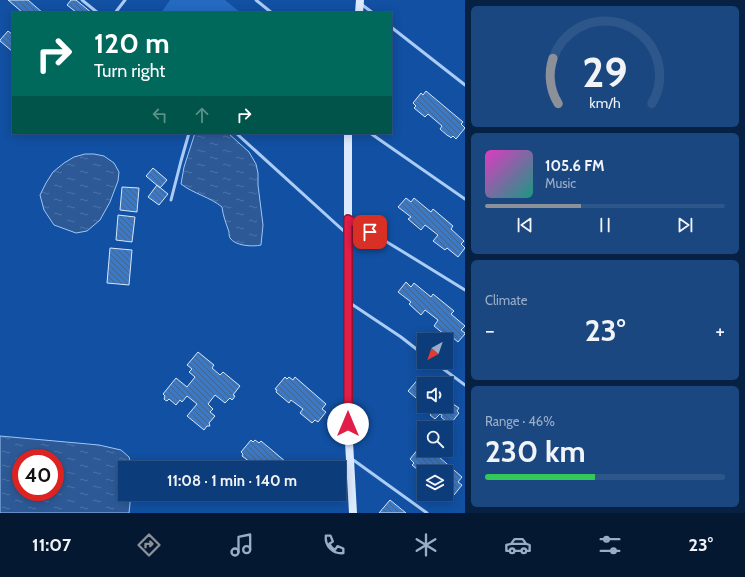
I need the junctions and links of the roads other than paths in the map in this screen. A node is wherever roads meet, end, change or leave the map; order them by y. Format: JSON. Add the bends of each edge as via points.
{"nodes":[{"id":1,"x":82,"y":0,"type":"edge"},
{"id":2,"x":125,"y":0,"type":"edge"},
{"id":3,"x":256,"y":0,"type":"edge"},
{"id":4,"x":360,"y":1,"type":"edge"},
{"id":5,"x":97,"y":12,"type":"edge"},
{"id":6,"x":116,"y":12,"type":"edge"},
{"id":7,"x":271,"y":12,"type":"edge"},
{"id":8,"x":358,"y":12,"type":"edge"},
{"id":9,"x":372,"y":12,"type":"edge"},
{"id":10,"x":392,"y":28,"type":"edge"},
{"id":11,"x":465,"y":85,"type":"edge"},
{"id":12,"x":189,"y":134,"type":"edge"},
{"id":13,"x":237,"y":134,"type":"edge"},
{"id":14,"x":348,"y":134,"type":"edge"},
{"id":15,"x":371,"y":134,"type":"edge"},
{"id":16,"x":172,"y":200,"type":"dead end"},
{"id":17,"x":465,"y":200,"type":"edge"},
{"id":18,"x":348,"y":219,"type":"junction"},
{"id":19,"x":348,"y":234,"type":"junction"},
{"id":20,"x":465,"y":290,"type":"edge"},
{"id":21,"x":348,"y":302,"type":"junction"},
{"id":22,"x":417,"y":350,"type":"edge"},
{"id":23,"x":443,"y":369,"type":"edge"},
{"id":24,"x":465,"y":385,"type":"edge"},
{"id":25,"x":350,"y":458,"type":"junction"},
{"id":26,"x":353,"y":513,"type":"edge"},
{"id":27,"x":427,"y":513,"type":"edge"}],
"edges":[{"from":1,"to":5,"type":"lane"},
{"from":2,"to":6,"type":"lane"},
{"from":3,"to":7,"type":"lane"},
{"from":4,"to":8,"type":"street"},
{"from":4,"to":9,"type":"lane"},
{"from":10,"to":11,"type":"lane"},
{"from":12,"to":16,"type":"lane"},
{"from":13,"to":19,"type":"lane"},
{"from":14,"to":18,"type":"street"},
{"from":15,"to":17,"type":"lane"},
{"from":18,"to":19,"type":"street"},
{"from":18,"to":20,"type":"lane"},
{"from":19,"to":21,"type":"street"},
{"from":21,"to":22,"type":"lane"},
{"from":21,"to":25,"type":"street"},
{"from":23,"to":24,"type":"lane"},
{"from":25,"to":26,"type":"street"},
{"from":25,"to":27,"type":"lane"}]}
